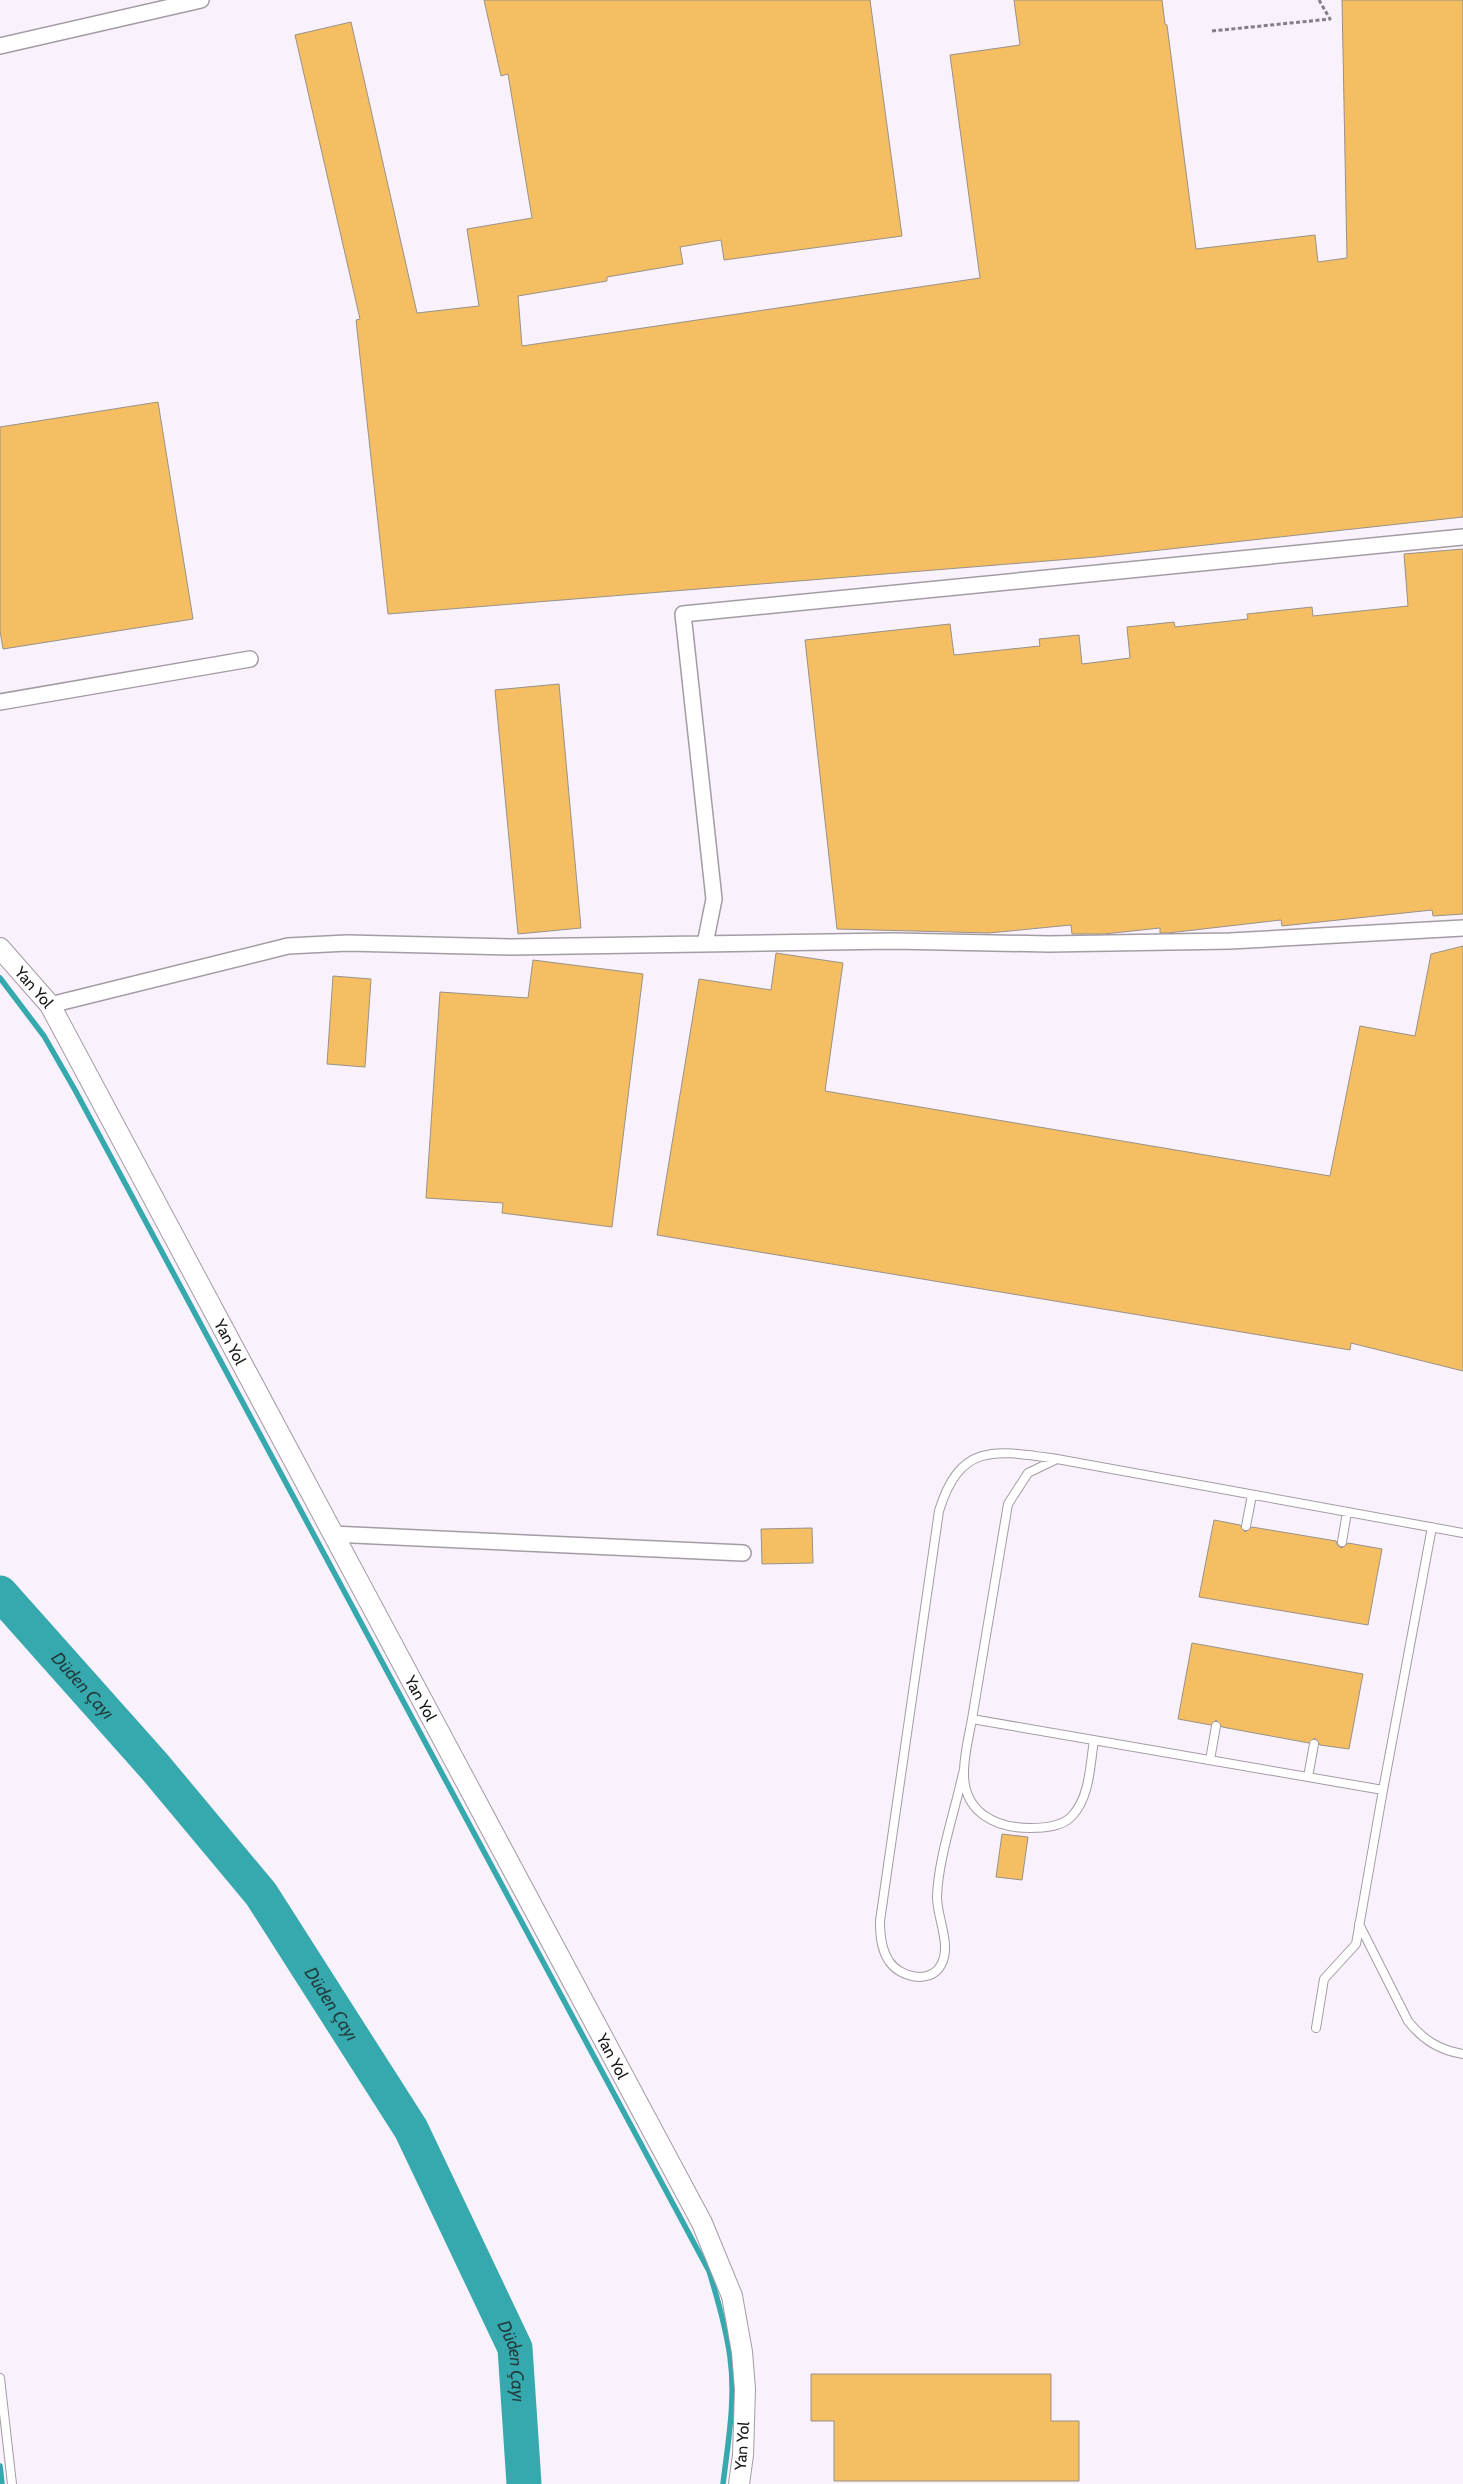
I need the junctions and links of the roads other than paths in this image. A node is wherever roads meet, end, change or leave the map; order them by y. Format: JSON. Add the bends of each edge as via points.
{"nodes":[{"id":1,"x":201,"y":0,"type":"edge"},
{"id":2,"x":0,"y":46,"type":"edge"},
{"id":3,"x":1463,"y":537,"type":"edge"},
{"id":4,"x":250,"y":659,"type":"dead end"},
{"id":5,"x":0,"y":702,"type":"edge"},
{"id":6,"x":1463,"y":928,"type":"edge"},
{"id":7,"x":705,"y":944,"type":"junction"},
{"id":8,"x":0,"y":948,"type":"edge"},
{"id":9,"x":50,"y":1005,"type":"junction"},
{"id":10,"x":1057,"y":1459,"type":"junction"},
{"id":11,"x":1252,"y":1495,"type":"junction"},
{"id":12,"x":1347,"y":1512,"type":"junction"},
{"id":13,"x":1246,"y":1526,"type":"dead end"},
{"id":14,"x":1432,"y":1527,"type":"junction"},
{"id":15,"x":1463,"y":1533,"type":"edge"},
{"id":16,"x":332,"y":1534,"type":"junction"},
{"id":17,"x":1342,"y":1542,"type":"dead end"},
{"id":18,"x":743,"y":1553,"type":"dead end"},
{"id":19,"x":972,"y":1719,"type":"junction"},
{"id":20,"x":1216,"y":1726,"type":"dead end"},
{"id":21,"x":1094,"y":1740,"type":"junction"},
{"id":22,"x":1314,"y":1744,"type":"dead end"},
{"id":23,"x":1210,"y":1760,"type":"junction"},
{"id":24,"x":964,"y":1773,"type":"junction"},
{"id":25,"x":1308,"y":1777,"type":"junction"},
{"id":26,"x":1383,"y":1790,"type":"junction"},
{"id":27,"x":1359,"y":1924,"type":"junction"},
{"id":28,"x":1316,"y":2028,"type":"dead end"},
{"id":29,"x":1463,"y":2054,"type":"edge"},
{"id":30,"x":0,"y":2378,"type":"edge"},
{"id":31,"x":12,"y":2484,"type":"edge"},
{"id":32,"x":739,"y":2484,"type":"edge"}],
"edges":[{"from":1,"to":2,"type":"street"},
{"from":3,"to":7,"type":"street","via":[[683,614],[714,899]]},
{"from":4,"to":5,"type":"street"},
{"from":6,"to":7,"type":"street","via":[[1230,941]]},
{"from":7,"to":9,"type":"street","via":[[511,946],[347,943],[288,946]]},
{"from":8,"to":9,"type":"street","name":"Yan Yol"},
{"from":9,"to":16,"type":"street","name":"Yan Yol"},
{"from":10,"to":11,"type":"lane"},
{"from":10,"to":19,"type":"lane","via":[[1028,1473],[1008,1504]]},
{"from":10,"to":24,"type":"lane","via":[[1001,1452],[977,1457],[956,1474],[946,1488],[939,1511],[880,1921],[880,1937],[889,1962],[909,1976],[922,1977],[933,1973],[940,1966],[944,1954],[945,1942],[938,1912],[938,1880]]},
{"from":11,"to":12,"type":"lane"},
{"from":11,"to":13,"type":"lane"},
{"from":12,"to":14,"type":"lane"},
{"from":12,"to":17,"type":"lane"},
{"from":14,"to":15,"type":"lane"},
{"from":14,"to":26,"type":"lane"},
{"from":16,"to":18,"type":"street"},
{"from":16,"to":32,"type":"street","name":"Yan Yol","via":[[702,2223],[722,2268],[732,2296],[745,2389]]},
{"from":19,"to":21,"type":"lane"},
{"from":19,"to":24,"type":"lane"},
{"from":20,"to":23,"type":"lane"},
{"from":21,"to":23,"type":"lane"},
{"from":21,"to":24,"type":"lane","via":[[1085,1795],[1072,1817],[1048,1828],[1014,1828],[986,1819],[970,1800]]},
{"from":22,"to":25,"type":"lane"},
{"from":23,"to":25,"type":"lane"},
{"from":25,"to":26,"type":"lane"},
{"from":26,"to":27,"type":"lane"},
{"from":27,"to":28,"type":"lane","via":[[1356,1944],[1324,1979]]},
{"from":27,"to":29,"type":"lane","via":[[1408,2021],[1428,2042]]},
{"from":30,"to":31,"type":"lane"}]}
